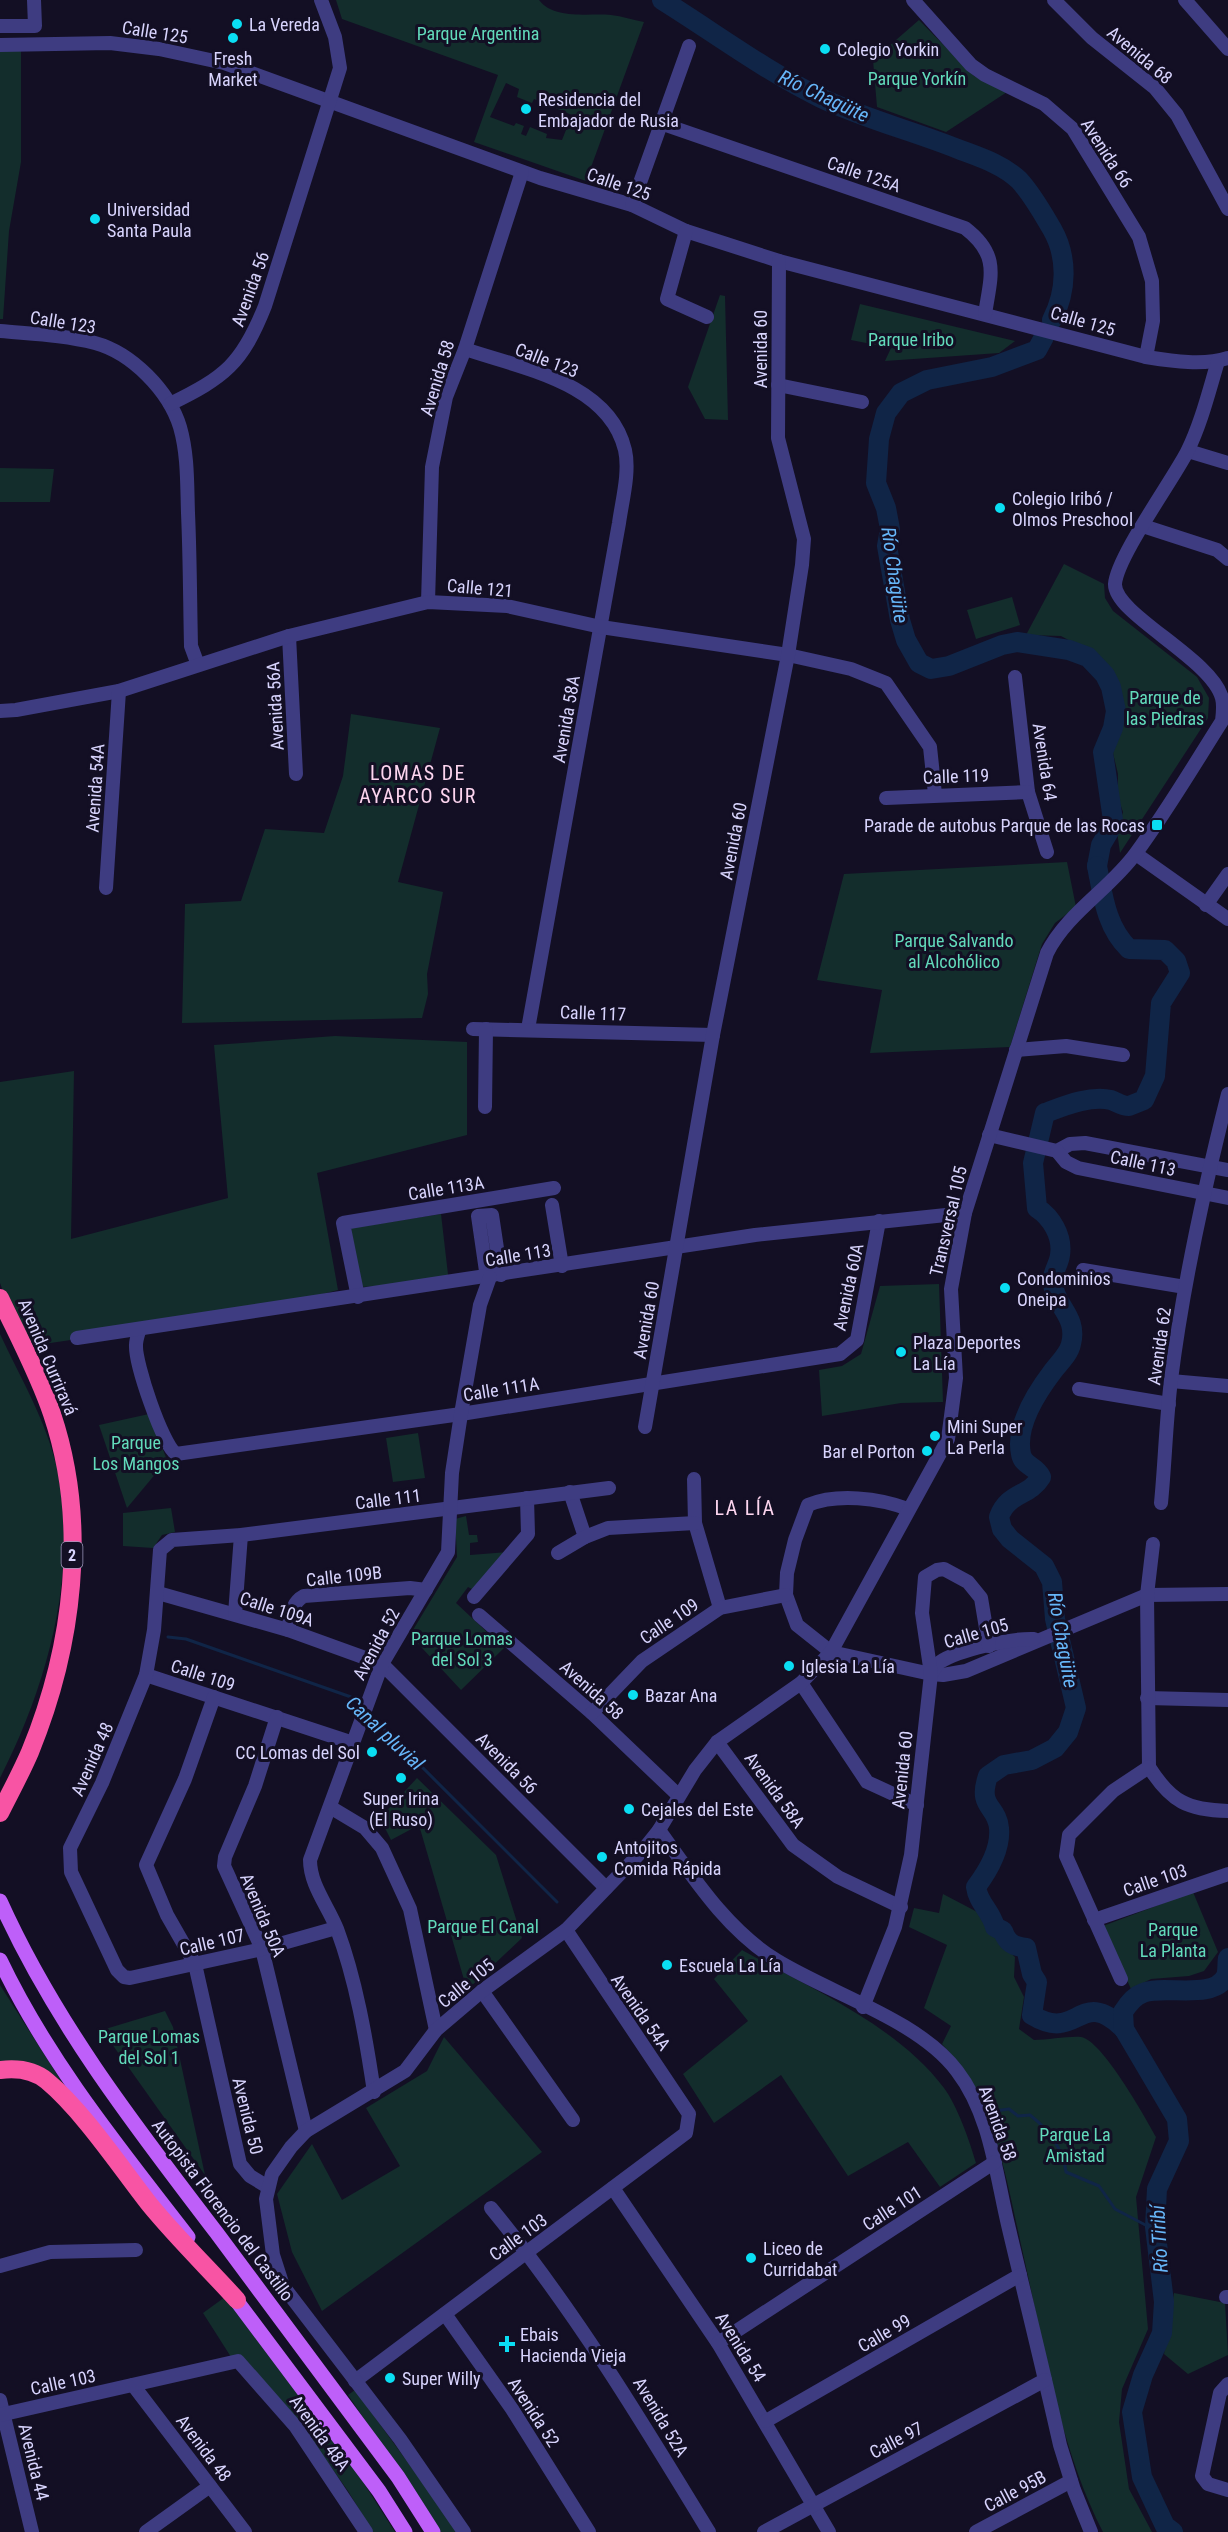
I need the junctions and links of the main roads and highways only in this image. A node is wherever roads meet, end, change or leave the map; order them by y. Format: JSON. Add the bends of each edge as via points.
{"nodes":[{"id":1,"x":0,"y":1298,"type":"edge"},
{"id":2,"x":0,"y":1813,"type":"edge"},
{"id":3,"x":0,"y":1901,"type":"edge"},
{"id":4,"x":0,"y":1960,"type":"edge"},
{"id":5,"x":0,"y":2070,"type":"edge"},
{"id":6,"x":237,"y":2300,"type":"junction"},
{"id":7,"x":405,"y":2532,"type":"edge"},
{"id":8,"x":433,"y":2532,"type":"edge"}],
"edges":[{"from":1,"to":2,"type":"highway","name":"Avenida Curriravá","number":"2","via":[[52,1414],[67,1473],[73,1531],[69,1608],[53,1686],[30,1752]]},
{"from":3,"to":8,"type":"main road","name":"Autopista Florencio del Castillo","via":[[46,1992],[113,2097],[398,2477]]},
{"from":4,"to":6,"type":"main road","via":[[43,2037],[86,2101]]},
{"from":5,"to":6,"type":"highway","via":[[16,2068],[46,2080],[66,2099],[154,2210]]},
{"from":6,"to":7,"type":"main road"}]}
